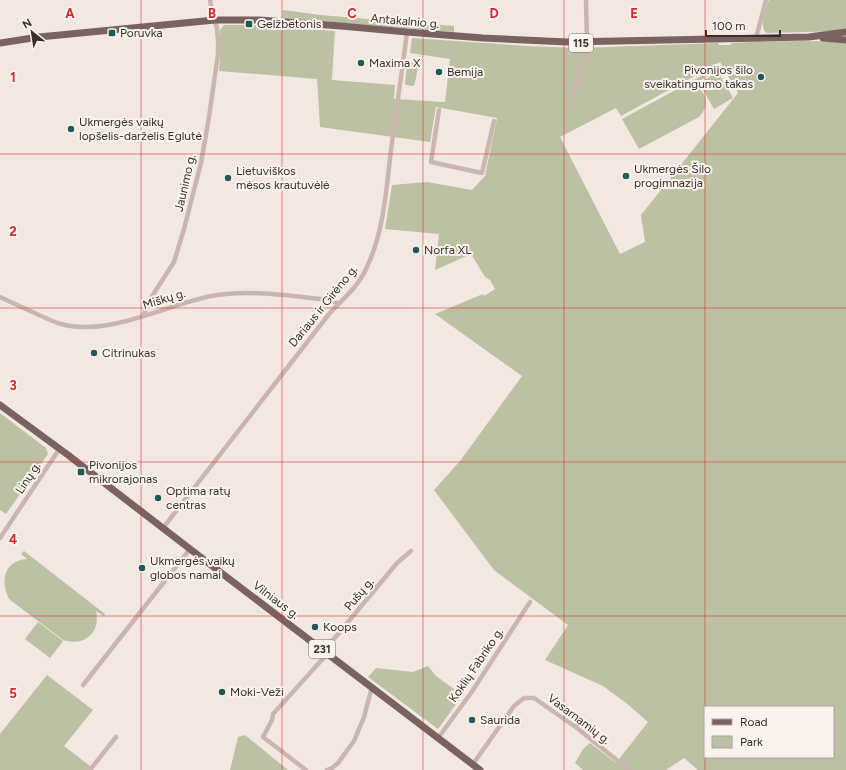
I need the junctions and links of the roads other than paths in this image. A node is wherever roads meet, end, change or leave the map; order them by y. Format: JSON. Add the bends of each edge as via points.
{"nodes":[{"id":1,"x":210,"y":0,"type":"edge"},
{"id":2,"x":586,"y":0,"type":"edge"},
{"id":3,"x":766,"y":0,"type":"edge"},
{"id":4,"x":215,"y":20,"type":"junction"},
{"id":5,"x":407,"y":32,"type":"junction"},
{"id":6,"x":846,"y":32,"type":"edge"},
{"id":7,"x":809,"y":37,"type":"junction"},
{"id":8,"x":756,"y":38,"type":"junction"},
{"id":9,"x":846,"y":40,"type":"edge"},
{"id":10,"x":589,"y":42,"type":"junction"},
{"id":11,"x":0,"y":43,"type":"edge"},
{"id":12,"x":572,"y":97,"type":"dead end"},
{"id":13,"x":439,"y":110,"type":"dead end"},
{"id":14,"x":494,"y":121,"type":"dead end"},
{"id":15,"x":0,"y":297,"type":"edge"},
{"id":16,"x":338,"y":304,"type":"junction"},
{"id":17,"x":144,"y":315,"type":"junction"},
{"id":18,"x":0,"y":405,"type":"edge"},
{"id":19,"x":60,"y":448,"type":"junction"},
{"id":20,"x":163,"y":528,"type":"junction"},
{"id":21,"x":0,"y":538,"type":"edge"},
{"id":22,"x":190,"y":549,"type":"junction"},
{"id":23,"x":411,"y":551,"type":"dead end"},
{"id":24,"x":530,"y":602,"type":"dead end"},
{"id":25,"x":326,"y":652,"type":"junction"},
{"id":26,"x":83,"y":685,"type":"dead end"},
{"id":27,"x":372,"y":687,"type":"junction"},
{"id":28,"x":116,"y":737,"type":"dead end"},
{"id":29,"x":438,"y":738,"type":"junction"},
{"id":30,"x":473,"y":764,"type":"junction"},
{"id":31,"x":90,"y":770,"type":"edge"},
{"id":32,"x":306,"y":770,"type":"edge"},
{"id":33,"x":327,"y":770,"type":"edge"},
{"id":34,"x":480,"y":770,"type":"edge"},
{"id":35,"x":629,"y":770,"type":"edge"}],
"edges":[{"from":1,"to":4,"type":"street","name":"Jaunimo g."},
{"from":2,"to":10,"type":"street"},
{"from":3,"to":8,"type":"street"},
{"from":4,"to":5,"type":"main road","name":"Antakalnio g.","number":"115","via":[[259,20]]},
{"from":4,"to":11,"type":"main road","name":"Antakalnio g.","number":"115"},
{"from":4,"to":17,"type":"street","name":"Jaunimo g.","via":[[218,54],[201,163],[174,262],[147,304]]},
{"from":5,"to":10,"type":"main road","name":"Antakalnio g.","number":"115","via":[[531,41]]},
{"from":5,"to":16,"type":"street","name":"Dariaus ir Girėno g.","via":[[380,231],[373,254],[362,276]]},
{"from":6,"to":7,"type":"main road","name":"Antakalnio g.","number":"115"},
{"from":7,"to":8,"type":"main road","name":"Antakalnio g.","number":"115"},
{"from":7,"to":9,"type":"main road","name":"Antakalnio g.","number":"115"},
{"from":8,"to":10,"type":"main road","name":"Antakalnio g.","number":"115"},
{"from":10,"to":12,"type":"street","via":[[589,49]]},
{"from":13,"to":14,"type":"street","via":[[431,162],[482,173]]},
{"from":15,"to":17,"type":"street","name":"Miškų g.","via":[[52,321],[81,328],[106,325]]},
{"from":16,"to":17,"type":"street","name":"Miškų g.","via":[[329,300],[241,293],[211,296]]},
{"from":16,"to":20,"type":"street","name":"Dariaus ir Girėno g."},
{"from":18,"to":19,"type":"main road","name":"Vilniaus g.","number":"231"},
{"from":19,"to":20,"type":"main road","name":"Vilniaus g.","number":"231"},
{"from":19,"to":21,"type":"street","name":"Linų g."},
{"from":20,"to":22,"type":"main road","name":"Vilniaus g.","number":"231"},
{"from":22,"to":25,"type":"main road","name":"Vilniaus g.","number":"231"},
{"from":22,"to":26,"type":"street"},
{"from":23,"to":25,"type":"street","name":"Pušų g.","via":[[397,563]]},
{"from":24,"to":29,"type":"street","name":"Koklių Fabriko g.","via":[[471,693]]},
{"from":25,"to":27,"type":"main road","name":"Vilniaus g.","number":"231"},
{"from":25,"to":32,"type":"street","name":"Pušų g.","via":[[273,714],[263,737]]},
{"from":27,"to":29,"type":"main road","name":"Vilniaus g.","number":"231"},
{"from":27,"to":33,"type":"street","via":[[354,741],[338,764]]},
{"from":28,"to":31,"type":"street"},
{"from":29,"to":30,"type":"main road","name":"Vilniaus g.","number":"231"},
{"from":30,"to":34,"type":"main road","name":"Vilniaus g.","number":"231"},
{"from":30,"to":35,"type":"street","name":"Vasarnamių g.","via":[[514,706],[524,698],[534,698],[577,728]]}]}
